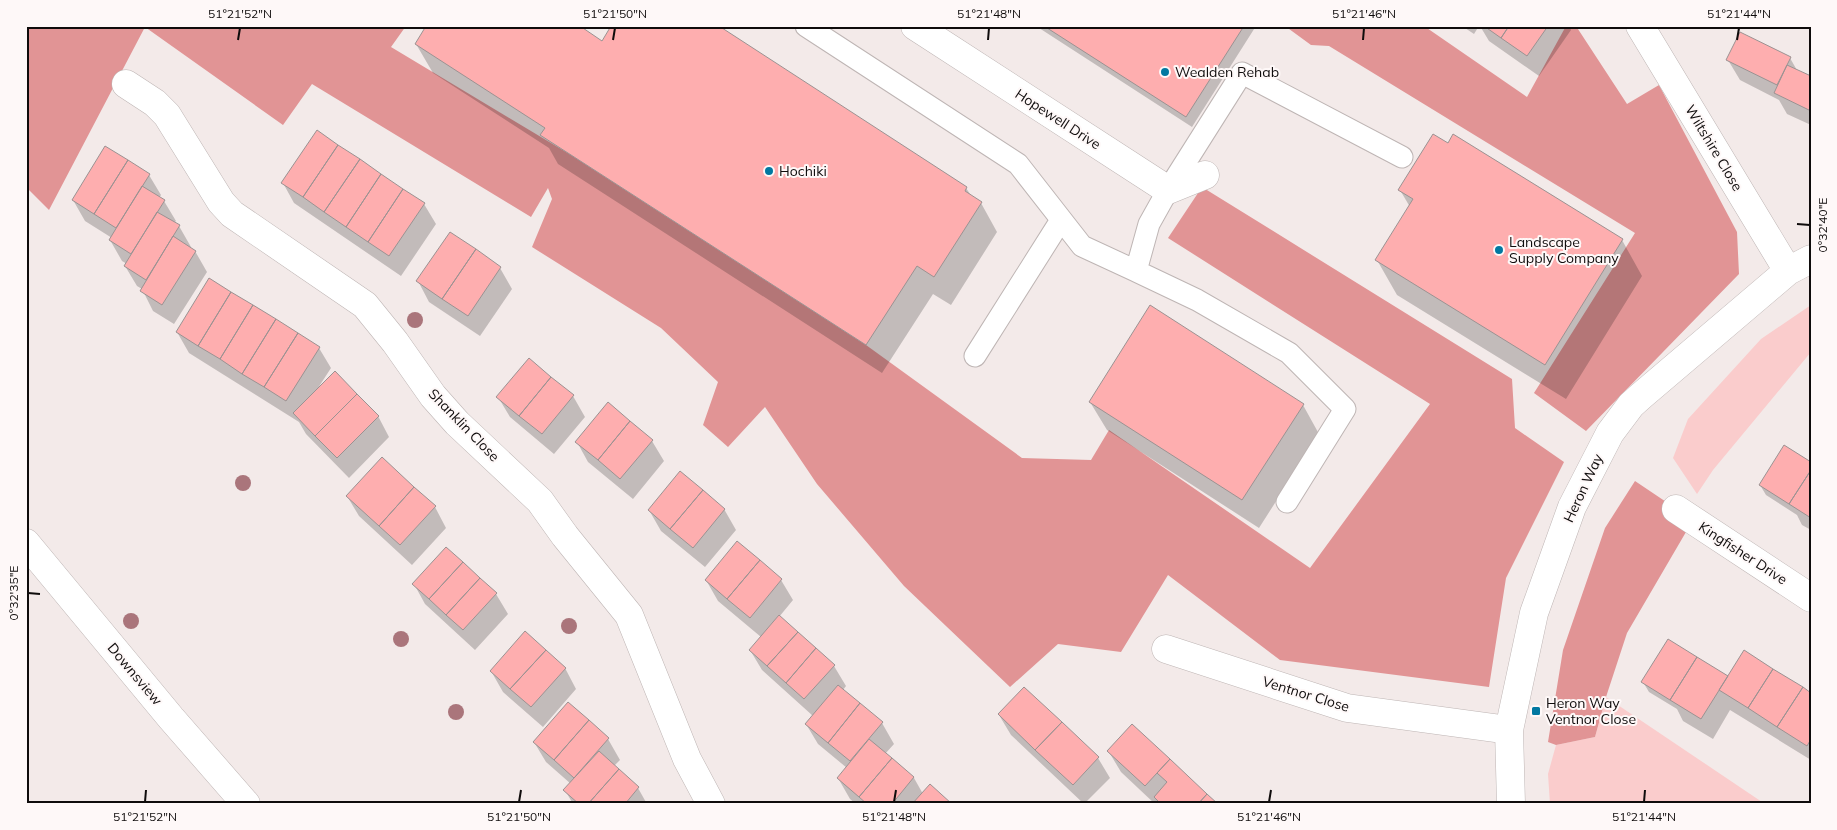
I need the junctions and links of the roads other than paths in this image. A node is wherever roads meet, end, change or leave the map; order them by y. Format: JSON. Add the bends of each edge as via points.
{"nodes":[{"id":1,"x":806,"y":26,"type":"edge"},
{"id":2,"x":915,"y":26,"type":"edge"},
{"id":3,"x":1640,"y":26,"type":"edge"},
{"id":4,"x":126,"y":84,"type":"dead end"},
{"id":5,"x":1402,"y":158,"type":"dead end"},
{"id":6,"x":1205,"y":175,"type":"dead end"},
{"id":7,"x":1168,"y":190,"type":"junction"},
{"id":8,"x":1061,"y":220,"type":"junction"},
{"id":9,"x":1799,"y":265,"type":"edge"},
{"id":10,"x":1136,"y":271,"type":"junction"},
{"id":11,"x":975,"y":356,"type":"dead end"},
{"id":12,"x":1287,"y":502,"type":"dead end"},
{"id":13,"x":1676,"y":509,"type":"dead end"},
{"id":14,"x":26,"y":543,"type":"edge"},
{"id":15,"x":1811,"y":598,"type":"edge"},
{"id":16,"x":1166,"y":649,"type":"dead end"},
{"id":17,"x":1508,"y":730,"type":"junction"},
{"id":18,"x":246,"y":804,"type":"edge"},
{"id":19,"x":710,"y":804,"type":"edge"},
{"id":20,"x":1510,"y":804,"type":"edge"}],
"edges":[{"from":1,"to":8,"type":"lane","via":[[1018,164]]},
{"from":2,"to":7,"type":"street","name":"Hopewell Drive"},
{"from":3,"to":9,"type":"street","name":"Wiltshire Close"},
{"from":4,"to":19,"type":"street","name":"Shanklin Close","via":[[167,115],[221,202],[232,214],[365,305],[457,423],[540,501],[629,615],[687,759]]},
{"from":5,"to":7,"type":"lane","via":[[1242,73]]},
{"from":6,"to":7,"type":"street"},
{"from":7,"to":10,"type":"lane","via":[[1149,224]]},
{"from":8,"to":10,"type":"lane","via":[[1082,246]]},
{"from":8,"to":11,"type":"lane"},
{"from":9,"to":17,"type":"street","name":"Heron Way","via":[[1641,396],[1610,433],[1572,506],[1534,613]]},
{"from":10,"to":12,"type":"lane","via":[[1197,300],[1289,353],[1345,409]]},
{"from":13,"to":15,"type":"street","name":"Kingfisher Drive"},
{"from":14,"to":18,"type":"street","name":"Downsview"},
{"from":16,"to":17,"type":"street","name":"Ventnor Close","via":[[1347,708]]},
{"from":17,"to":20,"type":"street","name":"Heron Way"}]}
